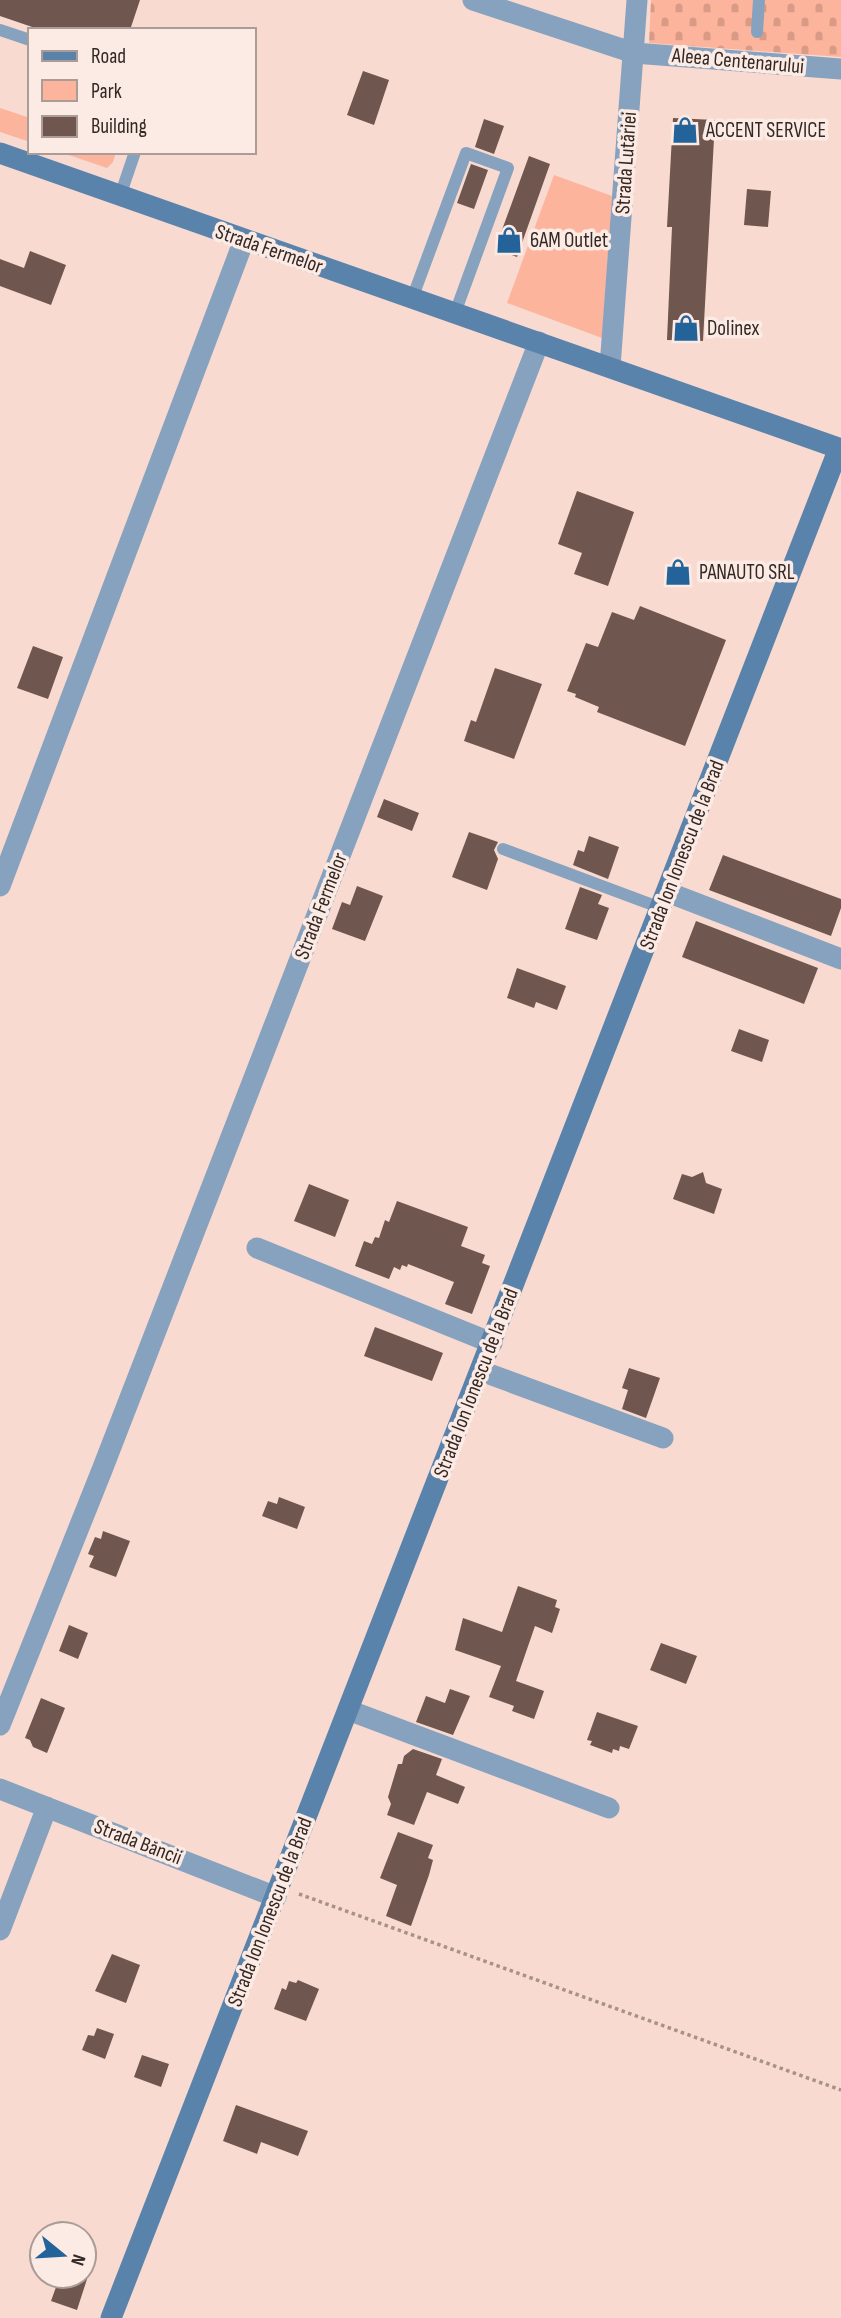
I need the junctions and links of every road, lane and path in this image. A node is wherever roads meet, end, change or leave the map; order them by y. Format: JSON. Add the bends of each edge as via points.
{"nodes":[{"id":1,"x":473,"y":0,"type":"edge"},
{"id":2,"x":637,"y":0,"type":"edge"},
{"id":3,"x":759,"y":0,"type":"edge"},
{"id":4,"x":0,"y":30,"type":"edge"},
{"id":5,"x":757,"y":32,"type":"dead end"},
{"id":6,"x":28,"y":39,"type":"edge"},
{"id":7,"x":634,"y":53,"type":"junction"},
{"id":8,"x":841,"y":69,"type":"edge"},
{"id":9,"x":0,"y":153,"type":"edge"},
{"id":10,"x":134,"y":154,"type":"edge"},
{"id":11,"x":120,"y":196,"type":"junction"},
{"id":12,"x":244,"y":240,"type":"junction"},
{"id":13,"x":412,"y":299,"type":"junction"},
{"id":14,"x":455,"y":313,"type":"junction"},
{"id":15,"x":539,"y":342,"type":"junction"},
{"id":16,"x":610,"y":367,"type":"junction"},
{"id":17,"x":840,"y":449,"type":"edge"},
{"id":18,"x":503,"y":849,"type":"dead end"},
{"id":19,"x":0,"y":886,"type":"edge"},
{"id":20,"x":664,"y":900,"type":"junction"},
{"id":21,"x":841,"y":959,"type":"edge"},
{"id":22,"x":257,"y":1248,"type":"dead end"},
{"id":23,"x":492,"y":1343,"type":"junction"},
{"id":24,"x":481,"y":1371,"type":"junction"},
{"id":25,"x":663,"y":1438,"type":"dead end"},
{"id":26,"x":348,"y":1710,"type":"junction"},
{"id":27,"x":0,"y":1725,"type":"edge"},
{"id":28,"x":0,"y":1788,"type":"edge"},
{"id":29,"x":47,"y":1807,"type":"junction"},
{"id":30,"x":609,"y":1808,"type":"dead end"},
{"id":31,"x":278,"y":1892,"type":"junction"},
{"id":32,"x":0,"y":1930,"type":"edge"},
{"id":33,"x":841,"y":2090,"type":"edge"},
{"id":34,"x":111,"y":2318,"type":"edge"}],
"edges":[{"from":1,"to":7,"type":"street","name":"Aleea Centenarului"},
{"from":2,"to":7,"type":"street","name":"Strada Lutăriei"},
{"from":3,"to":5,"type":"lane"},
{"from":4,"to":6,"type":"lane"},
{"from":7,"to":8,"type":"street","name":"Aleea Centenarului"},
{"from":7,"to":16,"type":"street","name":"Strada Lutăriei"},
{"from":9,"to":11,"type":"street","name":"Strada Fermelor"},
{"from":10,"to":11,"type":"lane"},
{"from":11,"to":12,"type":"street","name":"Strada Fermelor"},
{"from":12,"to":13,"type":"street","name":"Strada Fermelor"},
{"from":12,"to":19,"type":"street"},
{"from":13,"to":14,"type":"street","name":"Strada Fermelor"},
{"from":13,"to":14,"type":"lane","via":[[466,153],[508,168]]},
{"from":14,"to":15,"type":"street","name":"Strada Fermelor"},
{"from":15,"to":16,"type":"street","name":"Strada Fermelor"},
{"from":15,"to":27,"type":"street","name":"Strada Fermelor"},
{"from":16,"to":17,"type":"street","name":"Strada Fermelor"},
{"from":17,"to":20,"type":"street","name":"Strada Ion Ionescu de la Brad"},
{"from":18,"to":20,"type":"lane"},
{"from":20,"to":21,"type":"street"},
{"from":20,"to":23,"type":"street","name":"Strada Ion Ionescu de la Brad"},
{"from":22,"to":23,"type":"street"},
{"from":23,"to":24,"type":"street","name":"Strada Ion Ionescu de la Brad"},
{"from":24,"to":25,"type":"street"},
{"from":24,"to":26,"type":"street","name":"Strada Ion Ionescu de la Brad"},
{"from":26,"to":30,"type":"street"},
{"from":26,"to":31,"type":"street","name":"Strada Ion Ionescu de la Brad"},
{"from":28,"to":29,"type":"street","name":"Strada Băncii"},
{"from":29,"to":31,"type":"street","name":"Strada Băncii"},
{"from":29,"to":32,"type":"street"},
{"from":31,"to":33,"type":"path"},
{"from":31,"to":34,"type":"street","name":"Strada Ion Ionescu de la Brad"}]}
